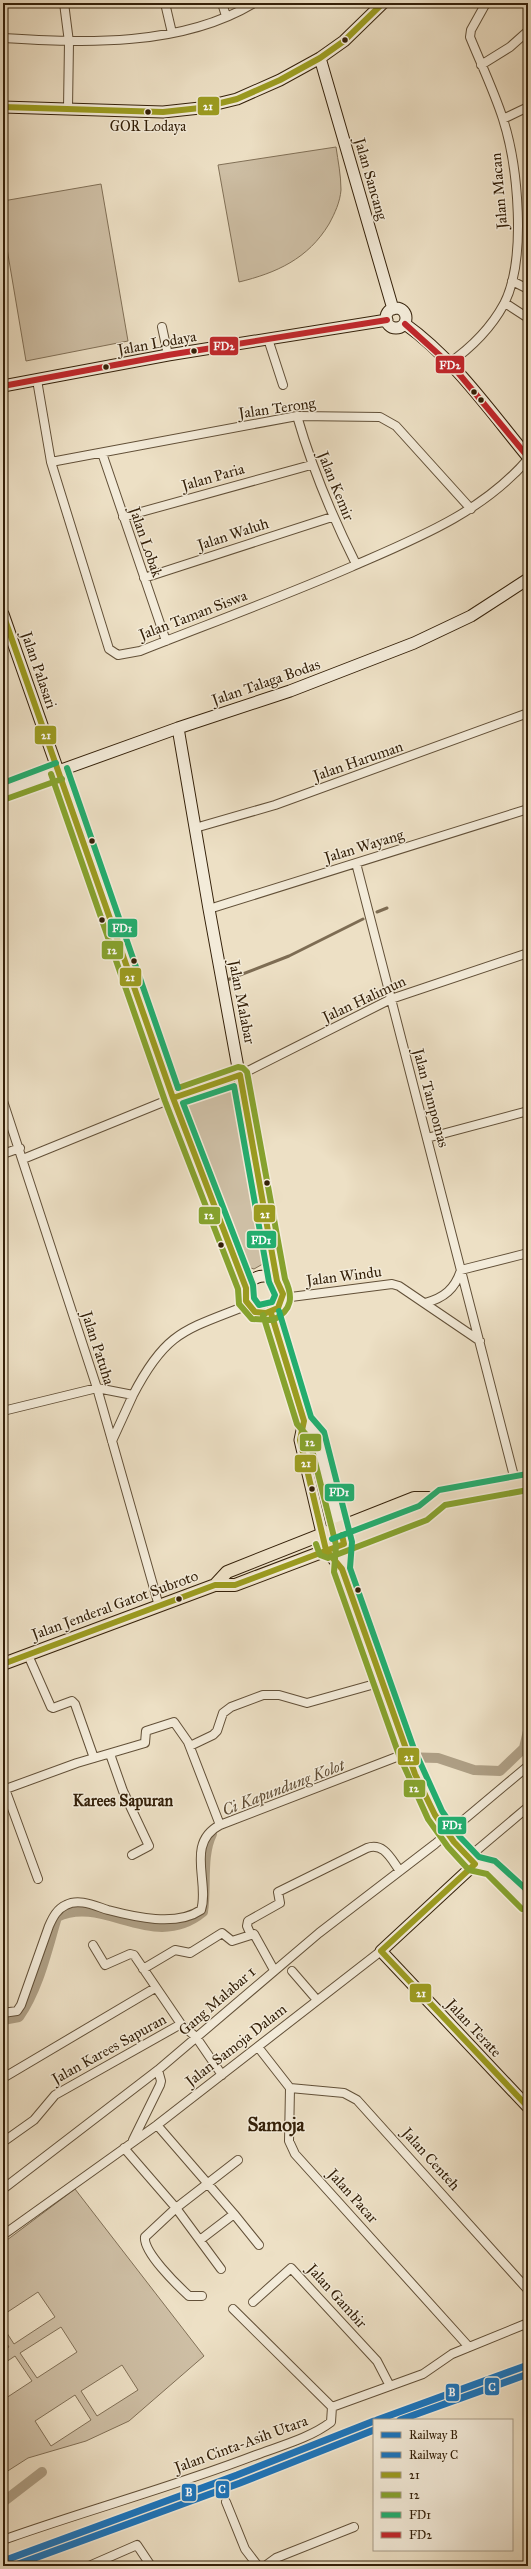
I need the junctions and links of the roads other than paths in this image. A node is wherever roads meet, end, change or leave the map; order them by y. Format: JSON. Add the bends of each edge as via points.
{"nodes":[{"id":1,"x":64,"y":3,"type":"edge"},
{"id":2,"x":165,"y":3,"type":"edge"},
{"id":3,"x":222,"y":3,"type":"edge"},
{"id":4,"x":254,"y":3,"type":"edge"},
{"id":5,"x":383,"y":3,"type":"edge"},
{"id":6,"x":486,"y":3,"type":"edge"},
{"id":7,"x":226,"y":16,"type":"junction"},
{"id":8,"x":528,"y":31,"type":"edge"},
{"id":9,"x":172,"y":33,"type":"junction"},
{"id":10,"x":3,"y":38,"type":"edge"},
{"id":11,"x":69,"y":42,"type":"junction"},
{"id":12,"x":320,"y":58,"type":"junction"},
{"id":13,"x":481,"y":64,"type":"junction"},
{"id":14,"x":3,"y":107,"type":"edge"},
{"id":15,"x":528,"y":107,"type":"edge"},
{"id":16,"x":68,"y":108,"type":"junction"},
{"id":17,"x":503,"y":119,"type":"junction"},
{"id":18,"x":512,"y":281,"type":"junction"},
{"id":19,"x":528,"y":289,"type":"edge"},
{"id":20,"x":505,"y":303,"type":"junction"},
{"id":21,"x":393,"y":309,"type":"junction"},
{"id":22,"x":528,"y":318,"type":"edge"},
{"id":23,"x":387,"y":320,"type":"junction"},
{"id":24,"x":405,"y":324,"type":"junction"},
{"id":25,"x":162,"y":327,"type":"dead end"},
{"id":26,"x":268,"y":339,"type":"junction"},
{"id":27,"x":168,"y":355,"type":"junction"},
{"id":28,"x":448,"y":364,"type":"junction"},
{"id":29,"x":37,"y":380,"type":"junction"},
{"id":30,"x":283,"y":385,"type":"dead end"},
{"id":31,"x":3,"y":386,"type":"edge"},
{"id":32,"x":297,"y":416,"type":"junction"},
{"id":33,"x":102,"y":453,"type":"junction"},
{"id":34,"x":528,"y":458,"type":"edge"},
{"id":35,"x":51,"y":462,"type":"junction"},
{"id":36,"x":311,"y":465,"type":"junction"},
{"id":37,"x":471,"y":509,"type":"junction"},
{"id":38,"x":123,"y":517,"type":"junction"},
{"id":39,"x":332,"y":517,"type":"junction"},
{"id":40,"x":356,"y":564,"type":"junction"},
{"id":41,"x":144,"y":578,"type":"junction"},
{"id":42,"x":528,"y":579,"type":"edge"},
{"id":43,"x":3,"y":614,"type":"edge"},
{"id":44,"x":166,"y":641,"type":"junction"},
{"id":45,"x":528,"y":713,"type":"edge"},
{"id":46,"x":178,"y":728,"type":"junction"},
{"id":47,"x":59,"y":772,"type":"junction"},
{"id":48,"x":3,"y":791,"type":"edge"},
{"id":49,"x":528,"y":810,"type":"edge"},
{"id":50,"x":195,"y":828,"type":"junction"},
{"id":51,"x":356,"y":863,"type":"junction"},
{"id":52,"x":209,"y":909,"type":"junction"},
{"id":53,"x":528,"y":953,"type":"edge"},
{"id":54,"x":391,"y":999,"type":"junction"},
{"id":55,"x":240,"y":1075,"type":"junction"},
{"id":56,"x":173,"y":1098,"type":"junction"},
{"id":57,"x":3,"y":1101,"type":"edge"},
{"id":58,"x":528,"y":1111,"type":"edge"},
{"id":59,"x":427,"y":1138,"type":"junction"},
{"id":60,"x":20,"y":1148,"type":"junction"},
{"id":61,"x":3,"y":1154,"type":"edge"},
{"id":62,"x":24,"y":1159,"type":"junction"},
{"id":63,"x":528,"y":1254,"type":"edge"},
{"id":64,"x":461,"y":1270,"type":"junction"},
{"id":65,"x":277,"y":1282,"type":"junction"},
{"id":66,"x":246,"y":1288,"type":"junction"},
{"id":67,"x":283,"y":1298,"type":"junction"},
{"id":68,"x":425,"y":1303,"type":"junction"},
{"id":69,"x":248,"y":1304,"type":"junction"},
{"id":70,"x":272,"y":1313,"type":"junction"},
{"id":71,"x":480,"y":1341,"type":"junction"},
{"id":72,"x":97,"y":1388,"type":"junction"},
{"id":73,"x":133,"y":1395,"type":"junction"},
{"id":74,"x":3,"y":1411,"type":"edge"},
{"id":75,"x":304,"y":1421,"type":"junction"},
{"id":76,"x":112,"y":1441,"type":"junction"},
{"id":77,"x":522,"y":1482,"type":"edge"},
{"id":78,"x":441,"y":1498,"type":"junction"},
{"id":79,"x":3,"y":1517,"type":"edge"},
{"id":80,"x":3,"y":1521,"type":"edge"},
{"id":81,"x":340,"y":1527,"type":"junction"},
{"id":82,"x":322,"y":1534,"type":"junction"},
{"id":83,"x":344,"y":1544,"type":"junction"},
{"id":84,"x":326,"y":1550,"type":"junction"},
{"id":85,"x":342,"y":1569,"type":"junction"},
{"id":86,"x":215,"y":1585,"type":"junction"},
{"id":87,"x":159,"y":1606,"type":"junction"},
{"id":88,"x":28,"y":1655,"type":"junction"},
{"id":89,"x":3,"y":1664,"type":"edge"},
{"id":90,"x":382,"y":1682,"type":"junction"},
{"id":91,"x":190,"y":1746,"type":"junction"},
{"id":92,"x":407,"y":1752,"type":"junction"},
{"id":93,"x":110,"y":1754,"type":"junction"},
{"id":94,"x":94,"y":1758,"type":"junction"},
{"id":95,"x":528,"y":1766,"type":"edge"},
{"id":96,"x":4,"y":1790,"type":"edge"},
{"id":97,"x":528,"y":1807,"type":"edge"},
{"id":98,"x":220,"y":1825,"type":"junction"},
{"id":99,"x":448,"y":1833,"type":"junction"},
{"id":100,"x":132,"y":1855,"type":"dead end"},
{"id":101,"x":473,"y":1860,"type":"junction"},
{"id":102,"x":400,"y":1871,"type":"junction"},
{"id":103,"x":38,"y":1879,"type":"dead end"},
{"id":104,"x":528,"y":1903,"type":"edge"},
{"id":105,"x":250,"y":1933,"type":"junction"},
{"id":106,"x":93,"y":1945,"type":"dead end"},
{"id":107,"x":382,"y":1951,"type":"junction"},
{"id":108,"x":143,"y":1969,"type":"junction"},
{"id":109,"x":274,"y":1970,"type":"junction"},
{"id":110,"x":292,"y":1971,"type":"dead end"},
{"id":111,"x":155,"y":1988,"type":"junction"},
{"id":112,"x":317,"y":2000,"type":"junction"},
{"id":113,"x":3,"y":2013,"type":"edge"},
{"id":114,"x":181,"y":2024,"type":"junction"},
{"id":115,"x":196,"y":2037,"type":"junction"},
{"id":116,"x":258,"y":2047,"type":"junction"},
{"id":117,"x":158,"y":2070,"type":"junction"},
{"id":118,"x":222,"y":2074,"type":"junction"},
{"id":119,"x":3,"y":2078,"type":"edge"},
{"id":120,"x":290,"y":2088,"type":"junction"},
{"id":121,"x":528,"y":2107,"type":"edge"},
{"id":122,"x":157,"y":2125,"type":"junction"},
{"id":123,"x":133,"y":2141,"type":"junction"},
{"id":124,"x":3,"y":2142,"type":"edge"},
{"id":125,"x":124,"y":2148,"type":"junction"},
{"id":126,"x":238,"y":2160,"type":"dead end"},
{"id":127,"x":208,"y":2183,"type":"junction"},
{"id":128,"x":3,"y":2189,"type":"edge"},
{"id":129,"x":176,"y":2208,"type":"junction"},
{"id":130,"x":234,"y":2214,"type":"junction"},
{"id":131,"x":3,"y":2235,"type":"edge"},
{"id":132,"x":200,"y":2240,"type":"junction"},
{"id":133,"x":259,"y":2245,"type":"dead end"},
{"id":134,"x":221,"y":2270,"type":"dead end"},
{"id":135,"x":528,"y":2290,"type":"edge"},
{"id":136,"x":202,"y":2296,"type":"dead end"},
{"id":137,"x":253,"y":2302,"type":"dead end"},
{"id":138,"x":232,"y":2309,"type":"dead end"},
{"id":139,"x":528,"y":2323,"type":"edge"},
{"id":140,"x":469,"y":2346,"type":"junction"},
{"id":141,"x":390,"y":2386,"type":"junction"},
{"id":142,"x":332,"y":2407,"type":"junction"},
{"id":143,"x":226,"y":2502,"type":"dead end"},
{"id":144,"x":354,"y":2527,"type":"dead end"},
{"id":145,"x":3,"y":2540,"type":"edge"},
{"id":146,"x":89,"y":2566,"type":"edge"},
{"id":147,"x":151,"y":2566,"type":"edge"},
{"id":148,"x":258,"y":2566,"type":"edge"},
{"id":149,"x":265,"y":2566,"type":"edge"}],
"edges":[{"from":1,"to":11,"type":"street"},
{"from":2,"to":9,"type":"street"},
{"from":3,"to":7,"type":"street"},
{"from":4,"to":7,"type":"street"},
{"from":5,"to":12,"type":"street","via":[[344,41]]},
{"from":6,"to":13,"type":"street","name":"Jalan Macan","via":[[470,34]]},
{"from":7,"to":9,"type":"street"},
{"from":8,"to":13,"type":"street","via":[[510,47]]},
{"from":9,"to":11,"type":"street"},
{"from":10,"to":11,"type":"street"},
{"from":11,"to":16,"type":"street"},
{"from":12,"to":16,"type":"street","via":[[280,80],[237,99],[200,108],[129,115]]},
{"from":12,"to":21,"type":"street","name":"Jalan Sancang"},
{"from":13,"to":17,"type":"street","name":"Jalan Macan"},
{"from":14,"to":16,"type":"street"},
{"from":15,"to":17,"type":"street"},
{"from":17,"to":18,"type":"street","name":"Jalan Macan","via":[[514,162],[517,198],[516,249]]},
{"from":18,"to":19,"type":"street"},
{"from":18,"to":20,"type":"street","name":"Jalan Macan"},
{"from":20,"to":22,"type":"street"},
{"from":20,"to":28,"type":"street","name":"Jalan Macan","via":[[483,334]]},
{"from":21,"to":23,"type":"street","via":[[387,315]]},
{"from":21,"to":24,"type":"street","via":[[404,312]]},
{"from":23,"to":24,"type":"street","name":"Jalan Lodaya","via":[[394,328]]},
{"from":23,"to":26,"type":"street","name":"Jalan Lodaya"},
{"from":24,"to":28,"type":"street","via":[[426,340]]},
{"from":25,"to":27,"type":"street"},
{"from":26,"to":27,"type":"street","name":"Jalan Lodaya"},
{"from":26,"to":30,"type":"street"},
{"from":27,"to":29,"type":"street","name":"Jalan Lodaya"},
{"from":28,"to":34,"type":"street"},
{"from":29,"to":31,"type":"street","name":"Jalan Lodaya"},
{"from":29,"to":35,"type":"street","name":"Jalan Taman Siswa"},
{"from":32,"to":33,"type":"street","name":"Jalan Terong"},
{"from":32,"to":36,"type":"street","name":"Jalan Kemir"},
{"from":32,"to":37,"type":"street","name":"Jalan Terong","via":[[347,415],[380,417],[388,420],[424,455]]},
{"from":33,"to":35,"type":"street","name":"Jalan Terong"},
{"from":33,"to":38,"type":"street","name":"Jalan Lobak"},
{"from":34,"to":37,"type":"street","name":"Jalan Taman Siswa","via":[[513,476]]},
{"from":35,"to":44,"type":"street","name":"Jalan Taman Siswa","via":[[108,649],[114,654],[129,654]]},
{"from":36,"to":38,"type":"street","name":"Jalan Paria"},
{"from":36,"to":39,"type":"street","name":"Jalan Kemir"},
{"from":37,"to":40,"type":"street","name":"Jalan Taman Siswa","via":[[440,527]]},
{"from":38,"to":41,"type":"street","name":"Jalan Lobak"},
{"from":39,"to":40,"type":"street","name":"Jalan Kemir"},
{"from":39,"to":41,"type":"street","name":"Jalan Waluh"},
{"from":40,"to":44,"type":"street","name":"Jalan Taman Siswa"},
{"from":41,"to":44,"type":"street","name":"Jalan Lobak"},
{"from":42,"to":46,"type":"street","name":"Jalan Talaga Bodas","via":[[471,616],[414,643],[290,691]]},
{"from":43,"to":47,"type":"street","name":"Jalan Palasari"},
{"from":45,"to":50,"type":"street","name":"Jalan Haruman","via":[[275,805]]},
{"from":46,"to":47,"type":"street","name":"Jalan Talaga Bodas"},
{"from":46,"to":50,"type":"street","name":"Jalan Malabar"},
{"from":47,"to":48,"type":"street","name":"Jalan Talaga Bodas"},
{"from":47,"to":56,"type":"street","name":"Jalan Palasari"},
{"from":49,"to":51,"type":"street","name":"Jalan Wayang"},
{"from":50,"to":52,"type":"street","name":"Jalan Malabar"},
{"from":51,"to":52,"type":"street","name":"Jalan Wayang"},
{"from":51,"to":54,"type":"street","name":"Jalan Tampomas"},
{"from":52,"to":55,"type":"street","name":"Jalan Malabar"},
{"from":53,"to":54,"type":"street","name":"Jalan Halimun"},
{"from":54,"to":55,"type":"street","name":"Jalan Halimun"},
{"from":54,"to":59,"type":"street","name":"Jalan Tampomas"},
{"from":55,"to":56,"type":"street","name":"Jalan Halimun"},
{"from":55,"to":65,"type":"street","name":"Jalan Malabar"},
{"from":56,"to":62,"type":"street","name":"Jalan Halimun"},
{"from":56,"to":66,"type":"street"},
{"from":57,"to":60,"type":"street","name":"Jalan Patuha"},
{"from":58,"to":59,"type":"street"},
{"from":59,"to":64,"type":"street","name":"Jalan Tampomas"},
{"from":60,"to":61,"type":"street"},
{"from":60,"to":62,"type":"street","name":"Jalan Patuha"},
{"from":62,"to":72,"type":"street","name":"Jalan Patuha"},
{"from":63,"to":64,"type":"street"},
{"from":64,"to":68,"type":"street","via":[[452,1289],[440,1299]]},
{"from":64,"to":71,"type":"street","name":"Jalan Tampomas"},
{"from":65,"to":66,"type":"street","via":[[268,1277],[258,1277]]},
{"from":65,"to":67,"type":"street","via":[[282,1289]]},
{"from":66,"to":69,"type":"street"},
{"from":67,"to":68,"type":"street","name":"Jalan Windu","via":[[392,1284]]},
{"from":67,"to":70,"type":"street","via":[[279,1307]]},
{"from":68,"to":71,"type":"street"},
{"from":69,"to":70,"type":"street","via":[[255,1312]]},
{"from":69,"to":73,"type":"street","via":[[188,1328],[175,1336],[161,1349]]},
{"from":70,"to":75,"type":"street"},
{"from":71,"to":77,"type":"street","name":"Jalan Tampomas"},
{"from":72,"to":73,"type":"street"},
{"from":72,"to":74,"type":"street"},
{"from":72,"to":76,"type":"street","name":"Jalan Patuha"},
{"from":73,"to":76,"type":"street"},
{"from":75,"to":81,"type":"street","via":[[316,1434]]},
{"from":75,"to":82,"type":"street","via":[[300,1440]]},
{"from":76,"to":87,"type":"street","name":"Jalan Patuha"},
{"from":77,"to":78,"type":"main road","name":"Jalan Jenderal Gatot Subroto"},
{"from":78,"to":81,"type":"main road","name":"Jalan Jenderal Gatot Subroto","via":[[414,1498]]},
{"from":78,"to":83,"type":"main road","name":"Jalan Jenderal Gatot Subroto","via":[[422,1513]]},
{"from":79,"to":80,"type":"street"},
{"from":81,"to":82,"type":"main road","name":"Jalan Jenderal Gatot Subroto"},
{"from":81,"to":83,"type":"street"},
{"from":82,"to":84,"type":"street"},
{"from":82,"to":86,"type":"main road","name":"Jalan Jenderal Gatot Subroto","via":[[227,1572]]},
{"from":83,"to":84,"type":"main road","name":"Jalan Jenderal Gatot Subroto"},
{"from":83,"to":85,"type":"street"},
{"from":84,"to":85,"type":"street"},
{"from":84,"to":86,"type":"main road","name":"Jalan Jenderal Gatot Subroto","via":[[235,1585]]},
{"from":85,"to":90,"type":"street"},
{"from":86,"to":87,"type":"main road","name":"Jalan Jenderal Gatot Subroto"},
{"from":87,"to":88,"type":"main road","name":"Jalan Jenderal Gatot Subroto"},
{"from":88,"to":89,"type":"main road","name":"Jalan Jenderal Gatot Subroto"},
{"from":88,"to":94,"type":"street","via":[[51,1707],[72,1701],[75,1704]]},
{"from":90,"to":91,"type":"street","via":[[307,1704],[279,1695],[263,1695],[246,1700],[223,1713],[213,1735]]},
{"from":90,"to":92,"type":"street"},
{"from":91,"to":93,"type":"street","via":[[173,1722],[146,1731],[145,1743]]},
{"from":91,"to":98,"type":"street"},
{"from":92,"to":98,"type":"street"},
{"from":92,"to":99,"type":"street","via":[[435,1815]]},
{"from":93,"to":94,"type":"street"},
{"from":93,"to":100,"type":"street","via":[[123,1791],[149,1846]]},
{"from":94,"to":96,"type":"street"},
{"from":95,"to":99,"type":"street","name":"Gang Malabar 1"},
{"from":96,"to":103,"type":"street"},
{"from":97,"to":101,"type":"street"},
{"from":98,"to":113,"type":"street","via":[[213,1829],[204,1844],[200,1871],[203,1905],[201,1910],[184,1919],[175,1919],[127,1915],[78,1902],[66,1904],[54,1914],[21,2005],[17,2011]]},
{"from":99,"to":101,"type":"street"},
{"from":99,"to":102,"type":"street","name":"Gang Malabar 1"},
{"from":101,"to":104,"type":"street","via":[[490,1867],[502,1876]]},
{"from":101,"to":107,"type":"street","name":"Jalan Samoja Dalam"},
{"from":102,"to":105,"type":"street","via":[[381,1847],[375,1845],[367,1848],[278,1892],[280,1903],[259,1913],[246,1924]]},
{"from":102,"to":109,"type":"street","name":"Gang Malabar 1"},
{"from":105,"to":108,"type":"street","via":[[232,1941],[224,1934],[218,1934],[190,1953],[175,1950]]},
{"from":105,"to":109,"type":"street","via":[[256,1937]]},
{"from":106,"to":108,"type":"street","via":[[105,1964],[132,1954]]},
{"from":107,"to":112,"type":"street","name":"Jalan Samoja Dalam"},
{"from":107,"to":121,"type":"street","name":"Jalan Terate"},
{"from":108,"to":111,"type":"street"},
{"from":109,"to":115,"type":"street","name":"Gang Malabar 1"},
{"from":110,"to":112,"type":"street"},
{"from":111,"to":114,"type":"street"},
{"from":111,"to":119,"type":"street"},
{"from":112,"to":116,"type":"street","name":"Jalan Samoja Dalam"},
{"from":114,"to":115,"type":"street","name":"Jalan Karees Sapuran"},
{"from":114,"to":124,"type":"street","name":"Jalan Karees Sapuran","via":[[55,2095],[34,2120]]},
{"from":115,"to":117,"type":"street","name":"Gang Malabar 1"},
{"from":115,"to":118,"type":"street","name":"Jalan Karees Sapuran"},
{"from":116,"to":118,"type":"street","name":"Jalan Samoja Dalam"},
{"from":116,"to":120,"type":"street"},
{"from":117,"to":123,"type":"street","via":[[160,2085]]},
{"from":117,"to":128,"type":"street","name":"Gang Malabar 1"},
{"from":118,"to":122,"type":"street","name":"Jalan Samoja Dalam"},
{"from":120,"to":135,"type":"street","name":"Jalan Centeh","via":[[344,2094],[357,2100]]},
{"from":120,"to":140,"type":"street","name":"Jalan Pacar","via":[[289,2142],[295,2154]]},
{"from":122,"to":123,"type":"street","name":"Jalan Samoja Dalam"},
{"from":122,"to":127,"type":"street"},
{"from":123,"to":125,"type":"street","name":"Jalan Samoja Dalam"},
{"from":125,"to":129,"type":"street"},
{"from":125,"to":131,"type":"street","name":"Jalan Samoja Dalam"},
{"from":126,"to":127,"type":"street"},
{"from":127,"to":129,"type":"street"},
{"from":127,"to":130,"type":"street"},
{"from":129,"to":132,"type":"street"},
{"from":129,"to":136,"type":"street","via":[[145,2236],[144,2242],[146,2248],[181,2289],[189,2296]]},
{"from":130,"to":132,"type":"street"},
{"from":130,"to":133,"type":"street"},
{"from":132,"to":134,"type":"street"},
{"from":137,"to":141,"type":"street","name":"Jalan Gambir","via":[[291,2268],[377,2361]]},
{"from":138,"to":142,"type":"street"},
{"from":139,"to":140,"type":"street"},
{"from":140,"to":141,"type":"street","via":[[452,2354],[433,2369]]},
{"from":141,"to":142,"type":"street"},
{"from":142,"to":145,"type":"street","name":"Jalan Cinta-Asih Utara","via":[[330,2422],[319,2430],[215,2471],[105,2504]]},
{"from":143,"to":148,"type":"street","via":[[245,2549]]},
{"from":144,"to":149,"type":"street","via":[[276,2558]]},
{"from":146,"to":147,"type":"street","via":[[137,2545]]}]}
